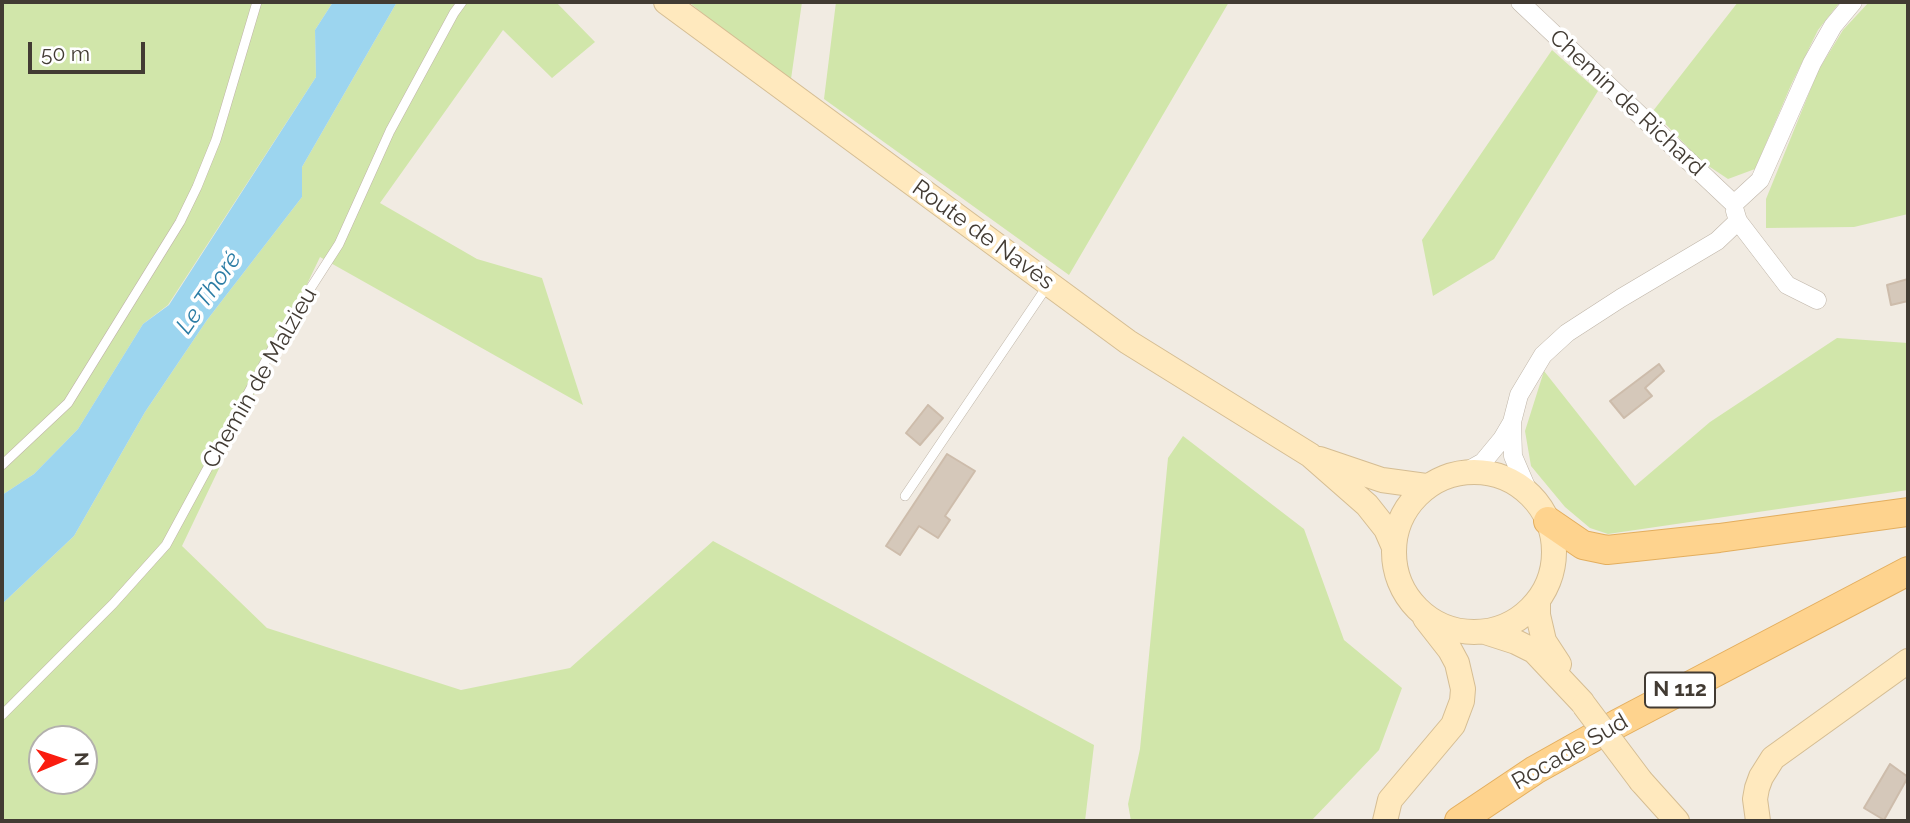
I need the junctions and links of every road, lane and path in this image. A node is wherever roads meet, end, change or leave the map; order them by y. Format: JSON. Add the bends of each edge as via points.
{"nodes":[{"id":1,"x":257,"y":2,"type":"edge"},
{"id":2,"x":462,"y":2,"type":"edge"},
{"id":3,"x":666,"y":2,"type":"edge"},
{"id":4,"x":1520,"y":2,"type":"edge"},
{"id":5,"x":1853,"y":2,"type":"edge"},
{"id":6,"x":1736,"y":212,"type":"junction"},
{"id":7,"x":1049,"y":284,"type":"junction"},
{"id":8,"x":1817,"y":300,"type":"dead end"},
{"id":9,"x":1512,"y":422,"type":"junction"},
{"id":10,"x":1310,"y":455,"type":"junction"},
{"id":11,"x":2,"y":465,"type":"edge"},
{"id":12,"x":1467,"y":471,"type":"junction"},
{"id":13,"x":1426,"y":486,"type":"junction"},
{"id":14,"x":1528,"y":491,"type":"junction"},
{"id":15,"x":905,"y":496,"type":"dead end"},
{"id":16,"x":1908,"y":512,"type":"edge"},
{"id":17,"x":1548,"y":521,"type":"junction"},
{"id":18,"x":1393,"y":545,"type":"junction"},
{"id":19,"x":1908,"y":571,"type":"edge"},
{"id":20,"x":1538,"y":600,"type":"junction"},
{"id":21,"x":1423,"y":615,"type":"junction"},
{"id":22,"x":1485,"y":632,"type":"junction"},
{"id":23,"x":1908,"y":661,"type":"edge"},
{"id":24,"x":1583,"y":703,"type":"junction"},
{"id":25,"x":2,"y":715,"type":"edge"},
{"id":26,"x":1642,"y":783,"type":"junction"},
{"id":27,"x":1385,"y":821,"type":"edge"},
{"id":28,"x":1459,"y":821,"type":"edge"},
{"id":29,"x":1663,"y":821,"type":"edge"},
{"id":30,"x":1677,"y":821,"type":"edge"},
{"id":31,"x":1758,"y":821,"type":"edge"}],
"edges":[{"from":1,"to":11,"type":"lane","via":[[216,139],[180,222],[68,403]]},
{"from":2,"to":25,"type":"lane","name":"Chemin de Malzieu","via":[[390,131],[339,244],[276,342],[166,545]]},
{"from":3,"to":7,"type":"main road","name":"Route de Navès"},
{"from":4,"to":6,"type":"street","name":"Chemin de Richard"},
{"from":5,"to":6,"type":"street","via":[[1812,63],[1760,180]]},
{"from":6,"to":8,"type":"street","name":"Chemin de Richard","via":[[1787,285]]},
{"from":6,"to":9,"type":"street","via":[[1717,241],[1621,298],[1543,355],[1519,395]]},
{"from":7,"to":10,"type":"main road","name":"Route de Navès","via":[[1128,342]]},
{"from":7,"to":15,"type":"lane"},
{"from":9,"to":12,"type":"street","via":[[1483,462]]},
{"from":9,"to":14,"type":"street","via":[[1513,457]]},
{"from":10,"to":13,"type":"main road","name":"Route de Navès","via":[[1382,480]]},
{"from":10,"to":18,"type":"main road","name":"Route de Navès","via":[[1367,505]]},
{"from":12,"to":13,"type":"main road","name":"Route de Navès"},
{"from":12,"to":14,"type":"main road","name":"Route de Navès","via":[[1489,472]]},
{"from":13,"to":18,"type":"main road","name":"Route de Navès","via":[[1398,522]]},
{"from":14,"to":17,"type":"main road","name":"Route de Navès"},
{"from":16,"to":17,"type":"main road","via":[[1607,550],[1583,545]]},
{"from":17,"to":20,"type":"main road","name":"Route de Navès","via":[[1554,562]]},
{"from":18,"to":21,"type":"main road","name":"Route de Navès","via":[[1399,583]]},
{"from":19,"to":28,"type":"main road","name":"Rocade Sud","number":"N 112","via":[[1617,724],[1535,770]]},
{"from":20,"to":22,"type":"main road","name":"Route de Navès","via":[[1506,626]]},
{"from":20,"to":24,"type":"main road","name":"Route de Navès","via":[[1544,640]]},
{"from":21,"to":22,"type":"main road","name":"Route de Navès","via":[[1463,632]]},
{"from":21,"to":27,"type":"main road","via":[[1457,663],[1462,701],[1453,724],[1390,800]]},
{"from":22,"to":24,"type":"main road","name":"Route de Navès","via":[[1534,651]]},
{"from":23,"to":31,"type":"main road","via":[[1773,758],[1757,788]]},
{"from":24,"to":26,"type":"main road","name":"Route de Navès","bridge":true},
{"from":26,"to":29,"type":"main road","name":"Route de Navès"},
{"from":26,"to":30,"type":"main road","name":"Route de Navès"}]}
